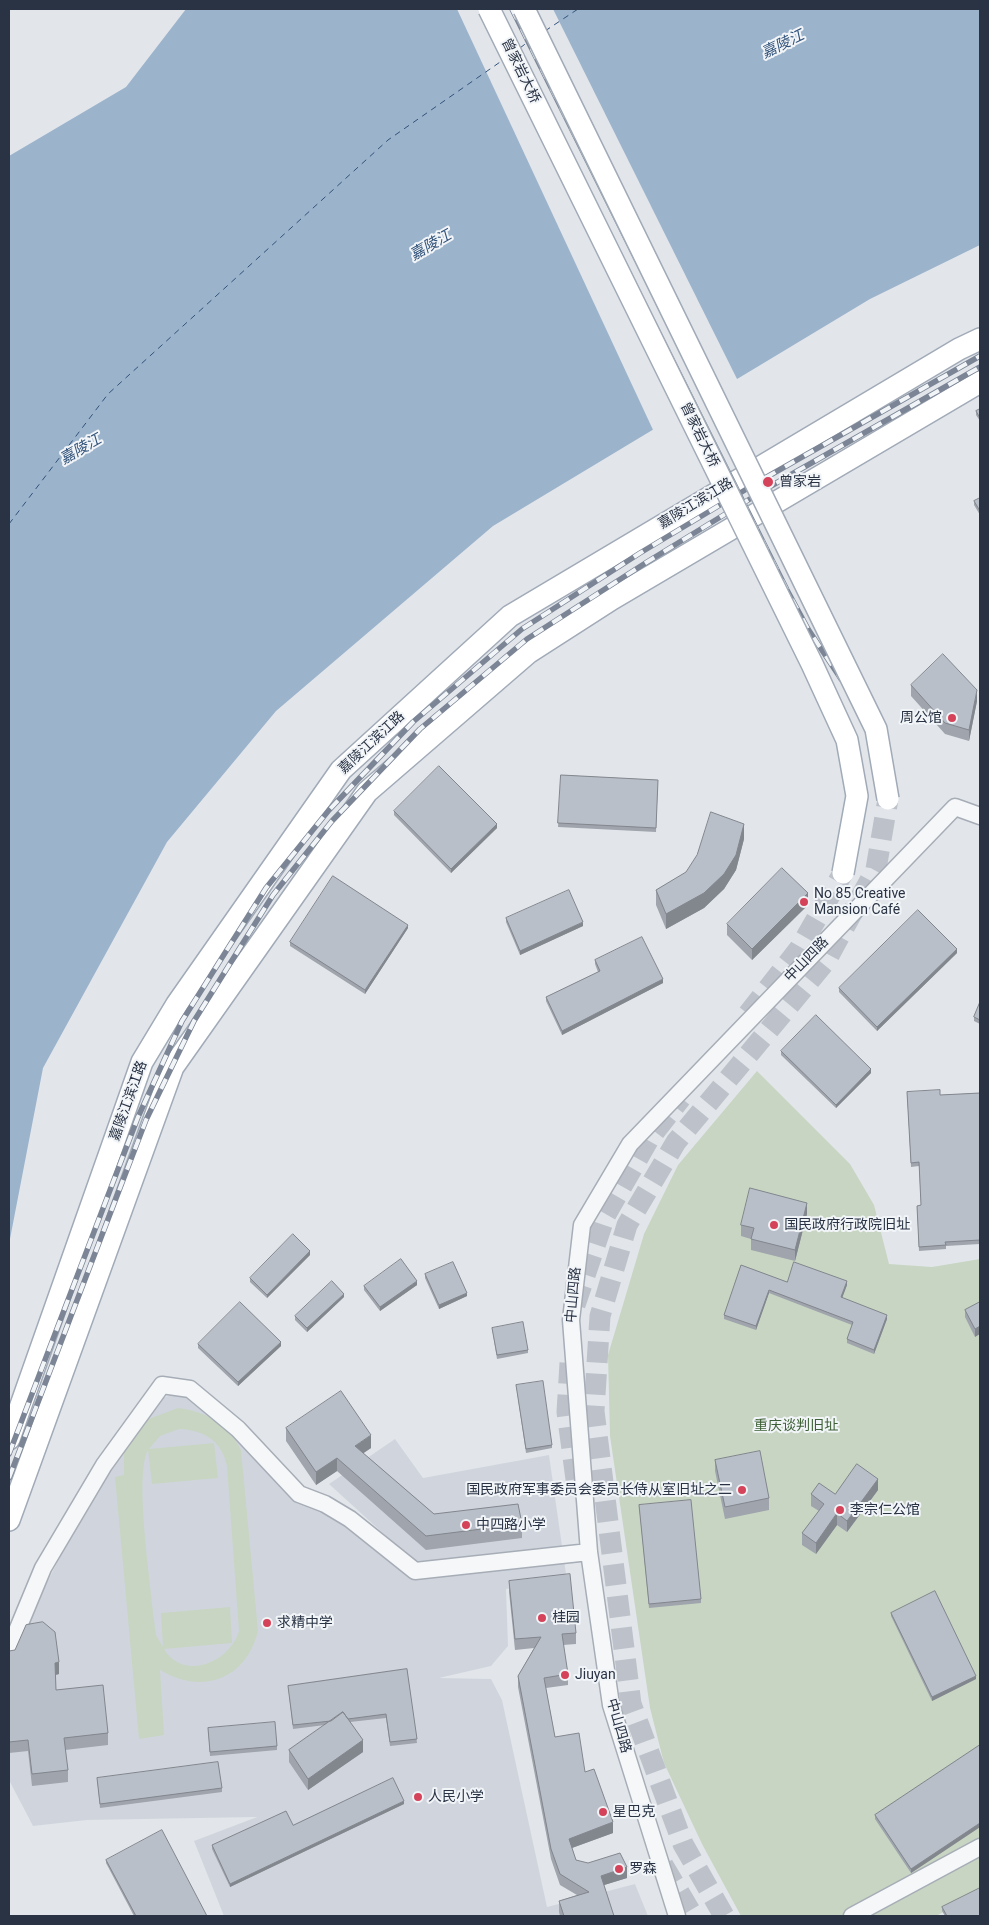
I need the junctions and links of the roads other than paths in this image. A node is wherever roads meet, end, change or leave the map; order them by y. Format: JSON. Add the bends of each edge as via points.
{"nodes":[{"id":1,"x":489,"y":9,"type":"edge"},
{"id":2,"x":524,"y":9,"type":"edge"},
{"id":3,"x":980,"y":339,"type":"edge"},
{"id":4,"x":980,"y":382,"type":"edge"},
{"id":5,"x":888,"y":799,"type":"tunnel mouth"},
{"id":6,"x":980,"y":816,"type":"edge"},
{"id":7,"x":843,"y":873,"type":"tunnel mouth"},
{"id":8,"x":9,"y":1439,"type":"edge"},
{"id":9,"x":9,"y":1520,"type":"edge"},
{"id":10,"x":589,"y":1552,"type":"junction"},
{"id":11,"x":9,"y":1650,"type":"edge"},
{"id":12,"x":980,"y":1846,"type":"edge"},
{"id":13,"x":677,"y":1916,"type":"edge"},
{"id":14,"x":852,"y":1916,"type":"edge"}],
"edges":[{"from":1,"to":7,"type":"main road","name":"曾家岩大桥","bridge":true,"via":[[847,740],[857,796]]},
{"from":2,"to":5,"type":"main road","bridge":true,"via":[[876,729]]},
{"from":3,"to":8,"type":"main road","name":"嘉陵江滨江路","via":[[959,348],[510,616],[342,770],[177,1004],[142,1062]]},
{"from":4,"to":9,"type":"main road","via":[[620,594],[528,653],[367,792],[173,1067]]},
{"from":6,"to":10,"type":"street","name":"中山四路","via":[[955,807],[630,1144],[582,1225],[570,1320]]},
{"from":10,"to":11,"type":"street","via":[[415,1571],[350,1519],[299,1494],[238,1429],[190,1389],[162,1385],[104,1465],[43,1568]]},
{"from":10,"to":13,"type":"street","name":"中山四路","via":[[611,1705]]},
{"from":12,"to":14,"type":"street"}]}
